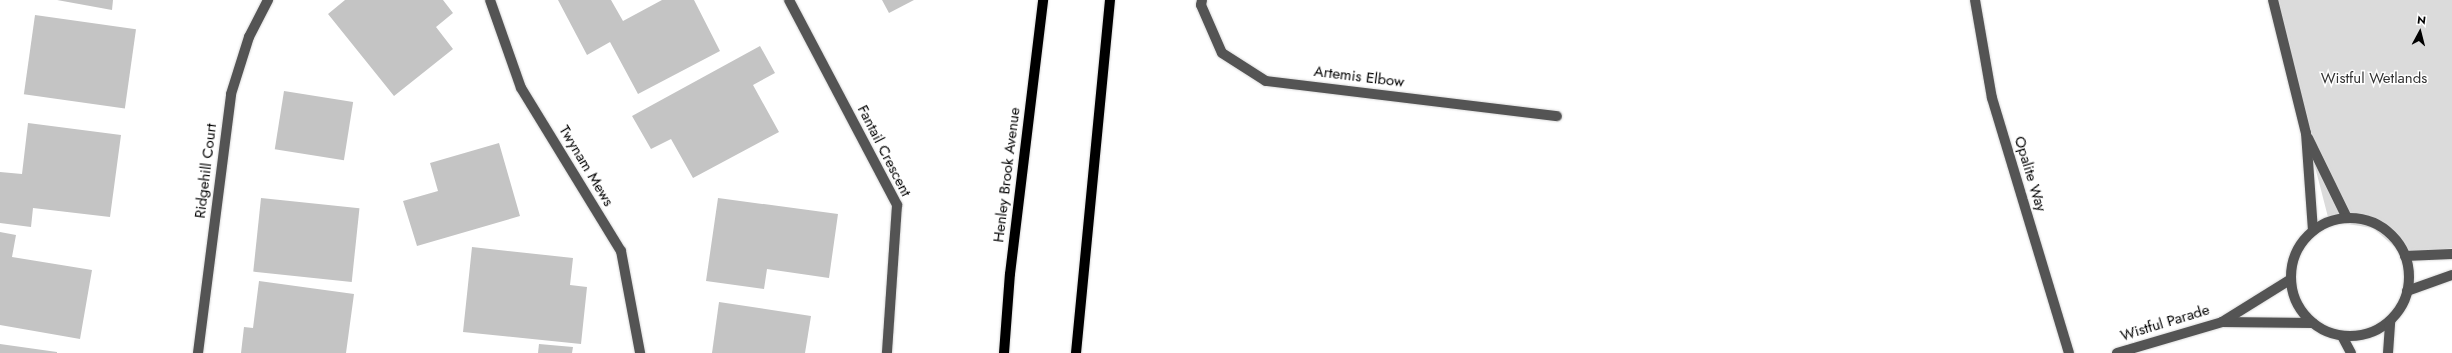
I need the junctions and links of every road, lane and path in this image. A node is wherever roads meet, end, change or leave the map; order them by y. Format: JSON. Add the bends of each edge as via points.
{"nodes":[{"id":1,"x":268,"y":0,"type":"edge"},
{"id":2,"x":490,"y":0,"type":"edge"},
{"id":3,"x":789,"y":0,"type":"edge"},
{"id":4,"x":1043,"y":0,"type":"edge"},
{"id":5,"x":1110,"y":0,"type":"edge"},
{"id":6,"x":1202,"y":0,"type":"edge"},
{"id":7,"x":1976,"y":0,"type":"edge"},
{"id":8,"x":2273,"y":0,"type":"edge"},
{"id":9,"x":1557,"y":116,"type":"dead end"},
{"id":10,"x":2306,"y":133,"type":"junction"},
{"id":11,"x":2347,"y":218,"type":"junction"},
{"id":12,"x":2313,"y":231,"type":"junction"},
{"id":13,"x":2452,"y":254,"type":"edge"},
{"id":14,"x":2405,"y":256,"type":"junction"},
{"id":15,"x":2452,"y":275,"type":"edge"},
{"id":16,"x":2291,"y":279,"type":"junction"},
{"id":17,"x":2407,"y":292,"type":"junction"},
{"id":18,"x":2390,"y":321,"type":"junction"},
{"id":19,"x":2222,"y":322,"type":"junction"},
{"id":20,"x":2313,"y":323,"type":"junction"},
{"id":21,"x":2342,"y":336,"type":"junction"},
{"id":22,"x":198,"y":353,"type":"edge"},
{"id":23,"x":640,"y":353,"type":"edge"},
{"id":24,"x":887,"y":353,"type":"edge"},
{"id":25,"x":1004,"y":353,"type":"edge"},
{"id":26,"x":1076,"y":353,"type":"edge"},
{"id":27,"x":2069,"y":353,"type":"edge"},
{"id":28,"x":2118,"y":353,"type":"edge"},
{"id":29,"x":2351,"y":353,"type":"edge"},
{"id":30,"x":2388,"y":353,"type":"edge"}],
"edges":[{"from":1,"to":22,"type":"street","name":"Ridgehill Court","via":[[249,37],[231,94]]},
{"from":2,"to":23,"type":"street","name":"Twynam Mews","via":[[521,88],[620,251]]},
{"from":3,"to":24,"type":"street","name":"Fantail Crescent","via":[[897,205]]},
{"from":4,"to":25,"type":"main road","name":"Henley Brook Avenue","via":[[1010,274]]},
{"from":5,"to":26,"type":"main road"},
{"from":6,"to":9,"type":"street","name":"Artemis Elbow","via":[[1201,5],[1222,53],[1266,81]]},
{"from":7,"to":27,"type":"street","name":"Opalite Way","via":[[1992,98]]},
{"from":8,"to":10,"type":"street"},
{"from":10,"to":11,"type":"street"},
{"from":10,"to":12,"type":"street"},
{"from":11,"to":12,"type":"street","via":[[2329,222]]},
{"from":11,"to":14,"type":"street","via":[[2366,220],[2382,228],[2396,240]]},
{"from":12,"to":16,"type":"street","via":[[2300,244],[2293,261]]},
{"from":13,"to":14,"type":"street"},
{"from":14,"to":17,"type":"street","via":[[2409,274]]},
{"from":15,"to":17,"type":"street"},
{"from":16,"to":19,"type":"street","name":"Wistful Parade"},
{"from":16,"to":20,"type":"street","via":[[2294,296],[2301,310]]},
{"from":17,"to":18,"type":"street","via":[[2401,308]]},
{"from":18,"to":21,"type":"street","via":[[2375,330],[2359,335]]},
{"from":18,"to":30,"type":"street"},
{"from":19,"to":20,"type":"street","name":"Wistful Parade"},
{"from":19,"to":28,"type":"street","name":"Wistful Parade"},
{"from":20,"to":21,"type":"street"},
{"from":21,"to":29,"type":"street"}]}
